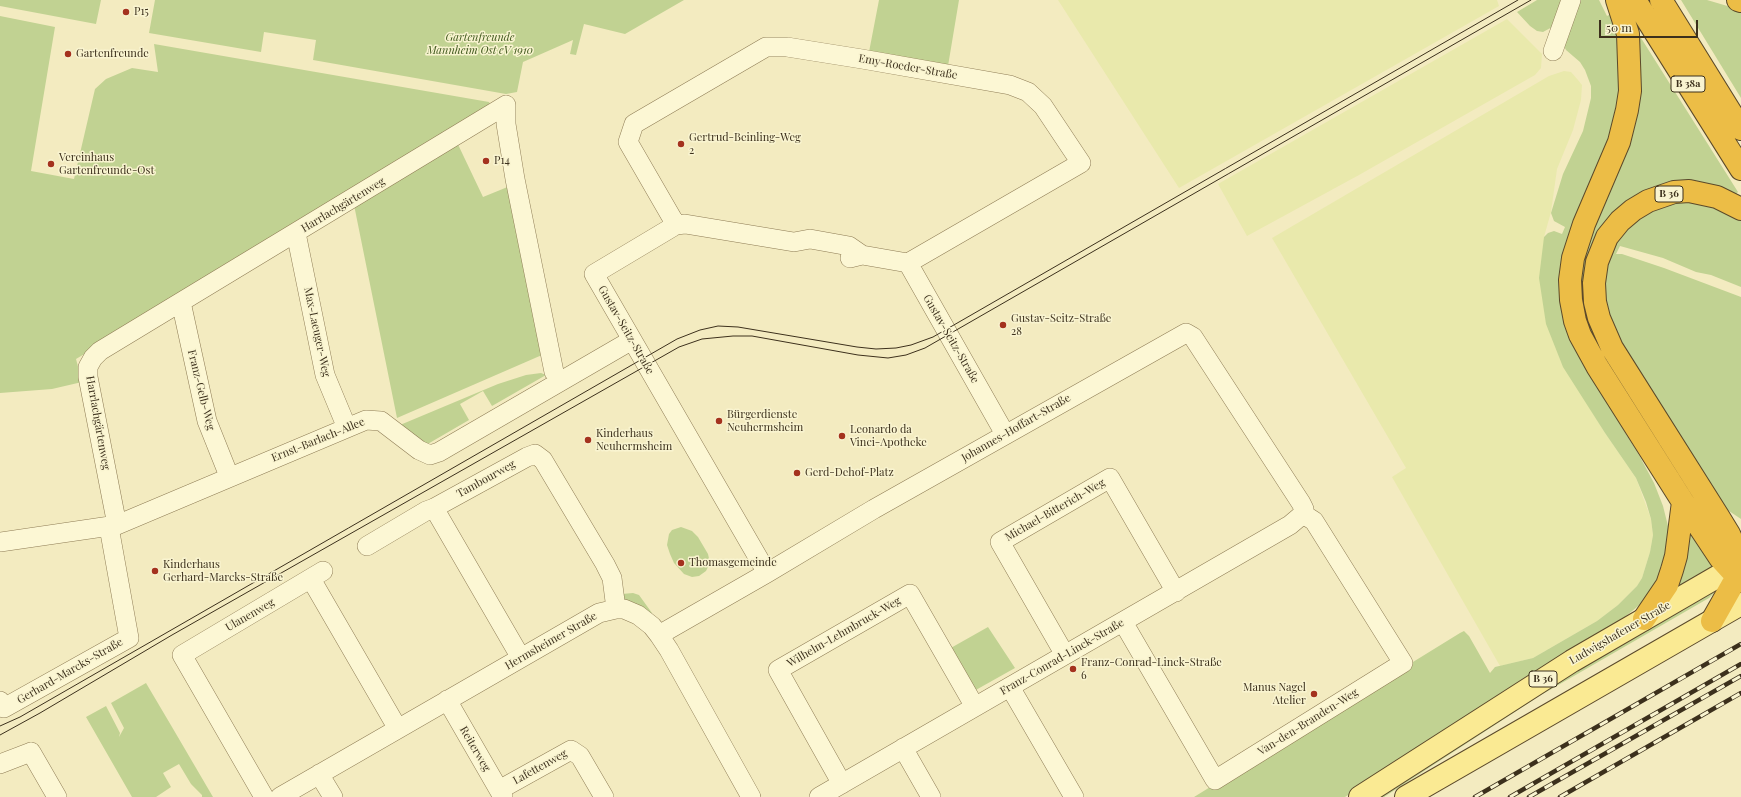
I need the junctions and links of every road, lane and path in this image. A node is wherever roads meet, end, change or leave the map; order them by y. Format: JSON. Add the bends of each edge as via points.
{"nodes":[{"id":1,"x":1571,"y":0,"type":"edge"},
{"id":2,"x":1617,"y":0,"type":"edge"},
{"id":3,"x":1635,"y":0,"type":"edge"},
{"id":4,"x":1661,"y":0,"type":"edge"},
{"id":5,"x":1738,"y":0,"type":"edge"},
{"id":6,"x":1741,"y":1,"type":"edge"},
{"id":7,"x":1553,"y":50,"type":"dead end"},
{"id":8,"x":1741,"y":129,"type":"edge"},
{"id":9,"x":1741,"y":169,"type":"edge"},
{"id":10,"x":1741,"y":209,"type":"edge"},
{"id":11,"x":676,"y":225,"type":"junction"},
{"id":12,"x":296,"y":233,"type":"junction"},
{"id":13,"x":908,"y":263,"type":"junction"},
{"id":14,"x":181,"y":302,"type":"junction"},
{"id":15,"x":632,"y":340,"type":"junction"},
{"id":16,"x":554,"y":372,"type":"dead end"},
{"id":17,"x":347,"y":428,"type":"junction"},
{"id":18,"x":1005,"y":434,"type":"junction"},
{"id":19,"x":229,"y":476,"type":"junction"},
{"id":20,"x":1683,"y":502,"type":"junction"},
{"id":21,"x":434,"y":508,"type":"junction"},
{"id":22,"x":1303,"y":514,"type":"junction"},
{"id":23,"x":1718,"y":516,"type":"junction"},
{"id":24,"x":113,"y":526,"type":"junction"},
{"id":25,"x":1741,"y":526,"type":"edge"},
{"id":26,"x":0,"y":542,"type":"edge"},
{"id":27,"x":367,"y":546,"type":"dead end"},
{"id":28,"x":1738,"y":569,"type":"edge"},
{"id":29,"x":767,"y":573,"type":"junction"},
{"id":30,"x":1176,"y":592,"type":"junction"},
{"id":31,"x":1741,"y":604,"type":"edge"},
{"id":32,"x":616,"y":609,"type":"junction"},
{"id":33,"x":1644,"y":619,"type":"junction"},
{"id":34,"x":1712,"y":621,"type":"junction"},
{"id":35,"x":1123,"y":622,"type":"junction"},
{"id":36,"x":659,"y":635,"type":"junction"},
{"id":37,"x":1065,"y":656,"type":"junction"},
{"id":38,"x":521,"y":658,"type":"junction"},
{"id":39,"x":1010,"y":687,"type":"junction"},
{"id":40,"x":448,"y":700,"type":"junction"},
{"id":41,"x":0,"y":701,"type":"edge"},
{"id":42,"x":975,"y":707,"type":"junction"},
{"id":43,"x":398,"y":729,"type":"junction"},
{"id":44,"x":903,"y":748,"type":"junction"},
{"id":45,"x":0,"y":764,"type":"edge"},
{"id":46,"x":319,"y":774,"type":"junction"},
{"id":47,"x":842,"y":784,"type":"junction"},
{"id":48,"x":501,"y":793,"type":"edge"},
{"id":49,"x":57,"y":797,"type":"edge"},
{"id":50,"x":264,"y":797,"type":"edge"},
{"id":51,"x":280,"y":797,"type":"edge"},
{"id":52,"x":332,"y":797,"type":"edge"},
{"id":53,"x":604,"y":797,"type":"edge"},
{"id":54,"x":751,"y":797,"type":"edge"},
{"id":55,"x":819,"y":797,"type":"edge"},
{"id":56,"x":931,"y":797,"type":"edge"},
{"id":57,"x":1074,"y":797,"type":"edge"},
{"id":58,"x":1360,"y":797,"type":"edge"},
{"id":59,"x":1406,"y":797,"type":"edge"}],
"edges":[{"from":1,"to":7,"type":"street"},
{"from":2,"to":20,"type":"highway","via":[[1628,34],[1630,91],[1619,142],[1578,240],[1570,280],[1571,300],[1575,321],[1587,349]]},
{"from":3,"to":9,"type":"highway","number":"B 38a"},
{"from":4,"to":8,"type":"highway","number":"B 38a"},
{"from":5,"to":6,"type":"highway"},
{"from":10,"to":23,"type":"highway","number":"B 36","via":[[1717,197],[1689,191],[1674,192],[1648,202],[1620,221],[1607,237],[1597,262],[1594,283],[1599,318],[1612,348]]},
{"from":11,"to":13,"type":"street","via":[[685,224],[794,242],[810,239],[849,246],[862,255]]},
{"from":11,"to":13,"type":"street","name":"Emy-Roeder-Straße","via":[[628,142],[634,124],[766,47],[787,46],[1010,85],[1028,92],[1043,106],[1081,163]]},
{"from":11,"to":15,"type":"street","name":"Gustav-Seitz-Straße","via":[[594,274]]},
{"from":12,"to":14,"type":"street","name":"Harrlachgärtenweg"},
{"from":12,"to":16,"type":"street","name":"Harrlachgärtenweg","via":[[506,105],[506,124],[512,158]]},
{"from":12,"to":17,"type":"street","name":"Max-Laeuger-Weg","via":[[325,375]]},
{"from":13,"to":18,"type":"street","name":"Gustav-Seitz-Straße"},
{"from":14,"to":19,"type":"street","name":"Franz-Gelb-Weg","via":[[207,422]]},
{"from":14,"to":24,"type":"street","name":"Harrlachgärtenweg","via":[[100,351],[88,366]]},
{"from":15,"to":17,"type":"street","name":"Ernst-Barlach-Allee","via":[[430,455],[419,450],[382,421],[366,420]]},
{"from":15,"to":29,"type":"street","name":"Gustav-Seitz-Straße"},
{"from":17,"to":19,"type":"street","name":"Ernst-Barlach-Allee"},
{"from":18,"to":22,"type":"street","name":"Johannes-Hoffart-Straße","via":[[1179,335],[1188,333],[1198,344],[1301,503]]},
{"from":18,"to":29,"type":"street","name":"Johannes-Hoffart-Straße"},
{"from":19,"to":24,"type":"street","name":"Ernst-Barlach-Allee"},
{"from":20,"to":28,"type":"highway","via":[[1720,558]]},
{"from":20,"to":33,"type":"highway","via":[[1672,570],[1666,585]]},
{"from":21,"to":27,"type":"street"},
{"from":21,"to":32,"type":"street","name":"Tambourweg","via":[[535,454],[543,460],[605,564],[612,578]]},
{"from":21,"to":38,"type":"street"},
{"from":22,"to":30,"type":"street","name":"Franz-Conrad-Linck-Straße","via":[[1290,525]]},
{"from":22,"to":35,"type":"street","name":"Van-den-Branden-Weg","via":[[1314,521],[1403,664],[1215,780]]},
{"from":23,"to":25,"type":"highway"},
{"from":23,"to":28,"type":"highway","number":"B 36","via":[[1737,551]]},
{"from":24,"to":26,"type":"street","name":"Ernst-Barlach-Allee"},
{"from":24,"to":41,"type":"street","name":"Gerhard-Marcks-Straße","via":[[129,638],[4,708]]},
{"from":28,"to":33,"type":"main road","name":"Ludwigshafener Straße","number":"B 36"},
{"from":28,"to":34,"type":"highway","via":[[1731,588]]},
{"from":29,"to":36,"type":"street","name":"Johannes-Hoffart-Straße"},
{"from":30,"to":35,"type":"street","name":"Franz-Conrad-Linck-Straße"},
{"from":30,"to":37,"type":"street","name":"Michael-Bitterich-Weg","via":[[1110,478],[1000,542]]},
{"from":31,"to":34,"type":"main road"},
{"from":32,"to":36,"type":"street","name":"Hermsheimer Straße","via":[[624,609],[638,615]]},
{"from":32,"to":38,"type":"street","name":"Hermsheimer Straße","via":[[599,613]]},
{"from":33,"to":58,"type":"main road","name":"Ludwigshafener Straße","number":"B 36","via":[[1546,677]]},
{"from":34,"to":59,"type":"main road"},
{"from":35,"to":37,"type":"street","name":"Franz-Conrad-Linck-Straße"},
{"from":36,"to":54,"type":"street","name":"Hermsheimer Straße"},
{"from":37,"to":39,"type":"street","name":"Franz-Conrad-Linck-Straße"},
{"from":38,"to":40,"type":"street","name":"Hermsheimer Straße"},
{"from":39,"to":42,"type":"street","name":"Franz-Conrad-Linck-Straße"},
{"from":39,"to":57,"type":"street"},
{"from":40,"to":43,"type":"street","name":"Hermsheimer Straße"},
{"from":40,"to":48,"type":"street","name":"Reiterweg"},
{"from":42,"to":44,"type":"street","name":"Franz-Conrad-Linck-Straße"},
{"from":42,"to":47,"type":"street","name":"Wilhelm-Lehmbruck-Weg","via":[[910,594],[778,670]]},
{"from":43,"to":46,"type":"street","name":"Hermsheimer Straße"},
{"from":43,"to":50,"type":"street","name":"Ulanenweg","via":[[317,575],[182,655]]},
{"from":44,"to":47,"type":"street","name":"Franz-Conrad-Linck-Straße"},
{"from":44,"to":56,"type":"street"},
{"from":45,"to":49,"type":"street","via":[[33,748]]},
{"from":46,"to":51,"type":"street","name":"Hermsheimer Straße"},
{"from":46,"to":52,"type":"street"},
{"from":47,"to":55,"type":"street","name":"Franz-Conrad-Linck-Straße"},
{"from":48,"to":53,"type":"street","name":"Lafettenweg","via":[[571,750],[580,756]]}]}
